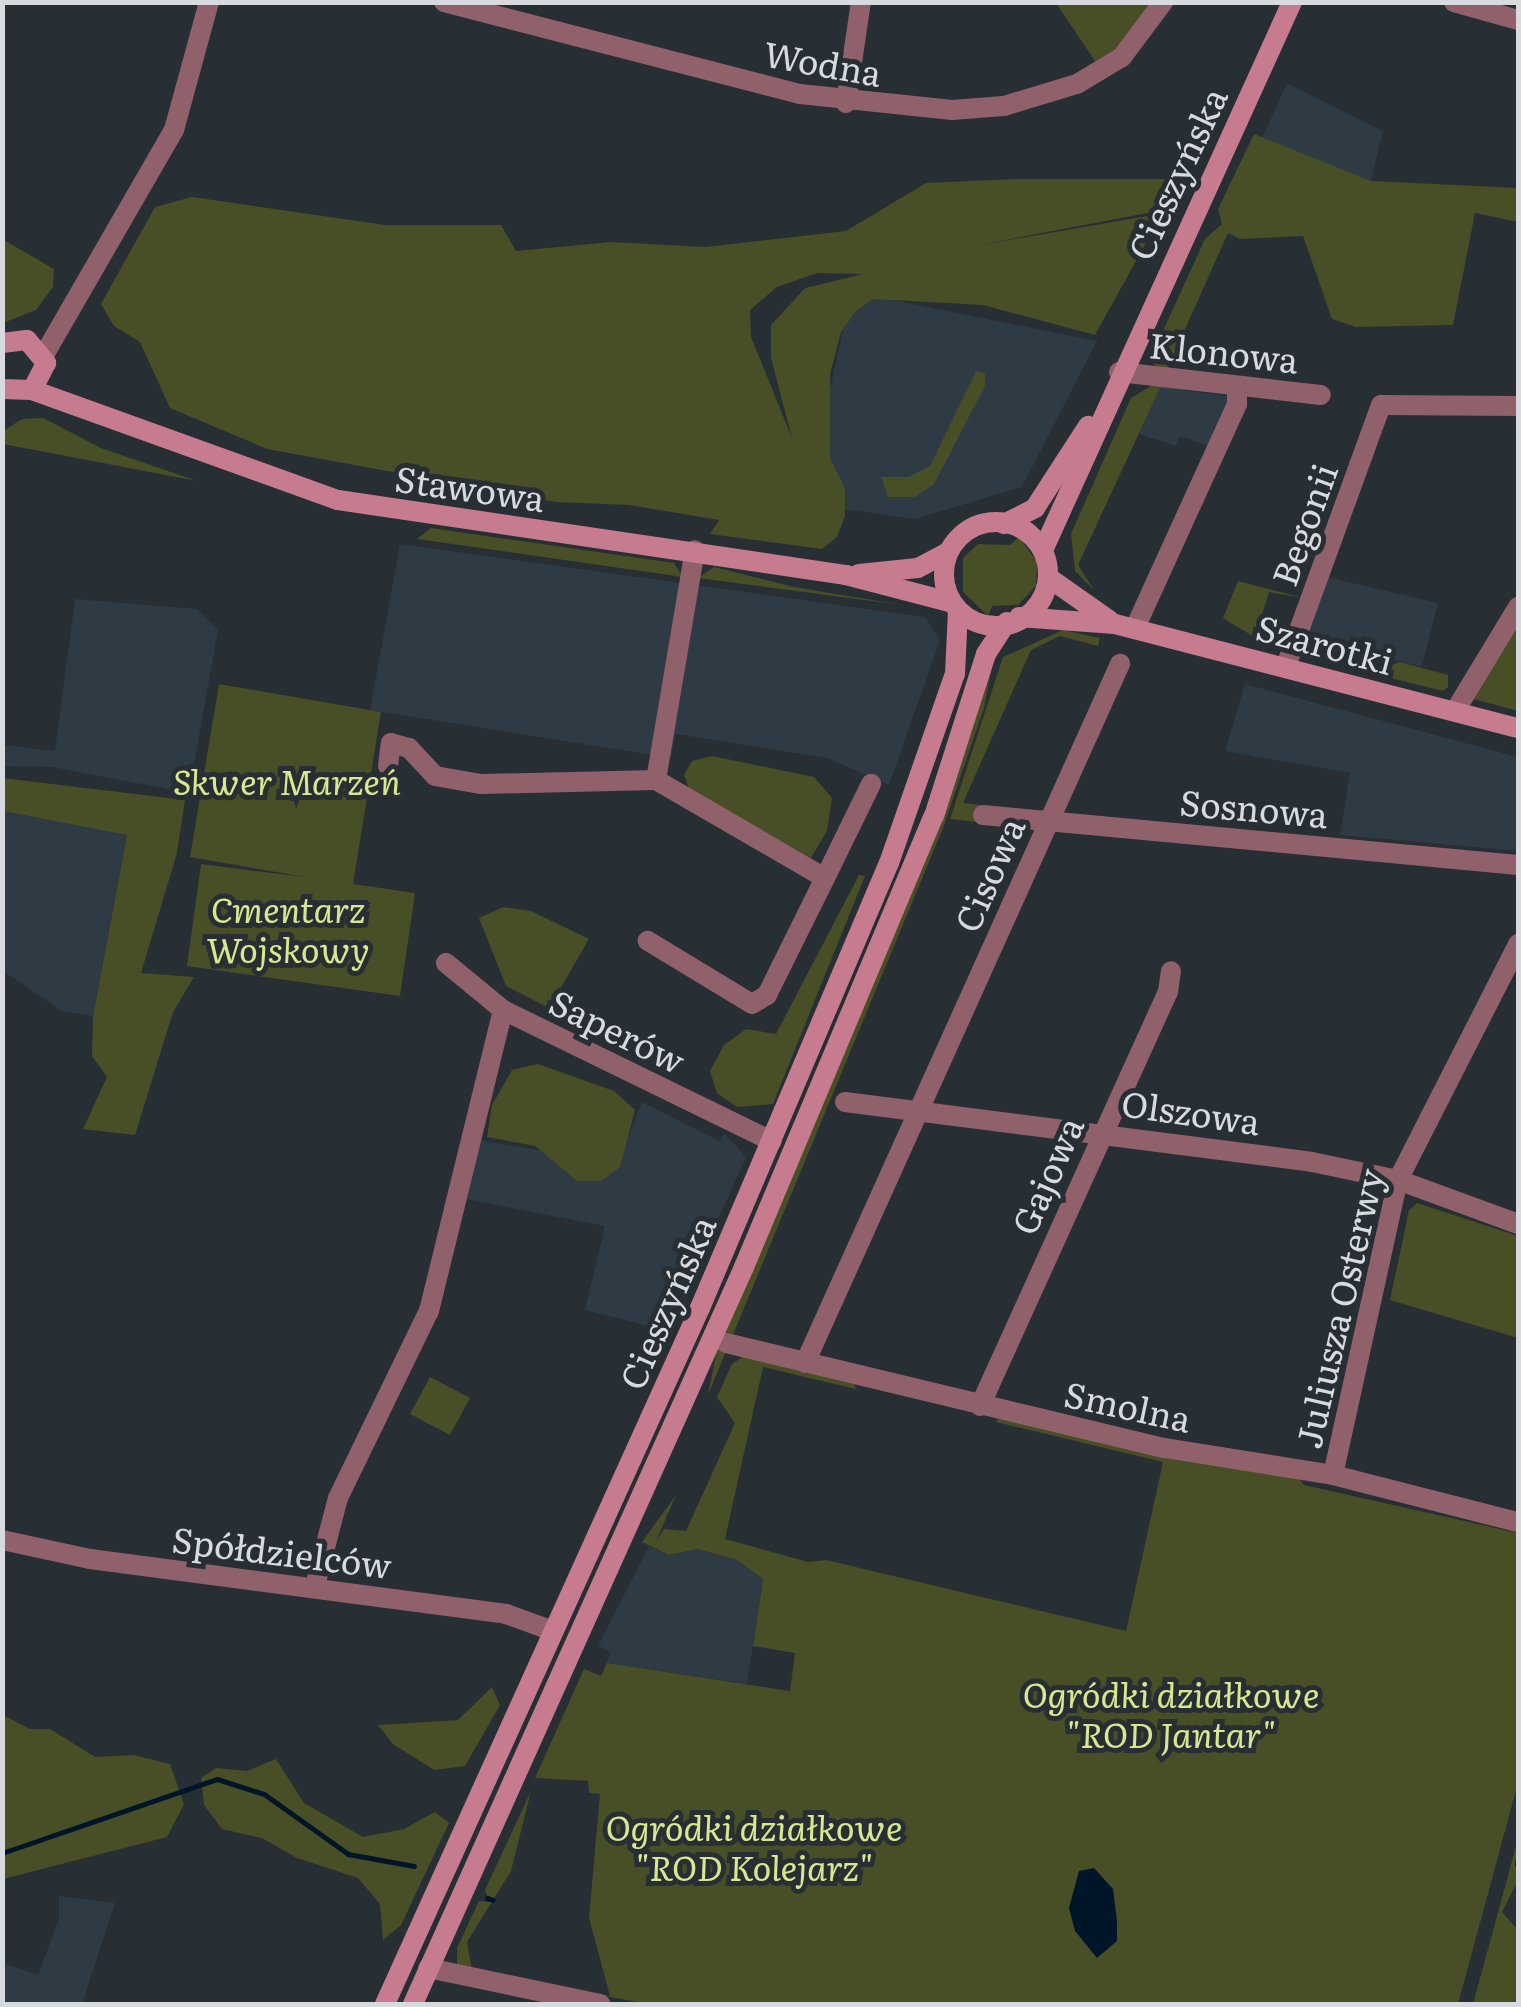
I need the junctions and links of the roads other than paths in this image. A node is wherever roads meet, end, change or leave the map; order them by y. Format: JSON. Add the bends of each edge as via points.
{"nodes":[{"id":1,"x":209,"y":2,"type":"edge"},
{"id":2,"x":444,"y":2,"type":"edge"},
{"id":3,"x":862,"y":2,"type":"edge"},
{"id":4,"x":1162,"y":2,"type":"edge"},
{"id":5,"x":1292,"y":2,"type":"edge"},
{"id":6,"x":1454,"y":2,"type":"edge"},
{"id":7,"x":1518,"y":20,"type":"edge"},
{"id":8,"x":846,"y":103,"type":"junction"},
{"id":9,"x":76,"y":294,"type":"junction"},
{"id":10,"x":7,"y":342,"type":"edge"},
{"id":11,"x":45,"y":359,"type":"junction"},
{"id":12,"x":1119,"y":372,"type":"junction"},
{"id":13,"x":1236,"y":389,"type":"junction"},
{"id":14,"x":1321,"y":394,"type":"dead end"},
{"id":15,"x":14,"y":395,"type":"edge"},
{"id":16,"x":1518,"y":406,"type":"edge"},
{"id":17,"x":98,"y":412,"type":"junction"},
{"id":18,"x":1004,"y":524,"type":"junction"},
{"id":19,"x":1044,"y":548,"type":"junction"},
{"id":20,"x":695,"y":550,"type":"junction"},
{"id":21,"x":948,"y":552,"type":"junction"},
{"id":22,"x":846,"y":575,"type":"junction"},
{"id":23,"x":1052,"y":580,"type":"junction"},
{"id":24,"x":954,"y":607,"type":"junction"},
{"id":25,"x":1518,"y":607,"type":"edge"},
{"id":26,"x":1013,"y":619,"type":"junction"},
{"id":27,"x":1125,"y":626,"type":"junction"},
{"id":28,"x":1120,"y":664,"type":"dead end"},
{"id":29,"x":1286,"y":666,"type":"junction"},
{"id":30,"x":1455,"y":711,"type":"junction"},
{"id":31,"x":1518,"y":728,"type":"edge"},
{"id":32,"x":388,"y":766,"type":"dead end"},
{"id":33,"x":656,"y":780,"type":"junction"},
{"id":34,"x":870,"y":784,"type":"dead end"},
{"id":35,"x":983,"y":816,"type":"dead end"},
{"id":36,"x":1047,"y":822,"type":"junction"},
{"id":37,"x":1518,"y":865,"type":"edge"},
{"id":38,"x":824,"y":878,"type":"junction"},
{"id":39,"x":648,"y":941,"type":"dead end"},
{"id":40,"x":1518,"y":944,"type":"edge"},
{"id":41,"x":446,"y":963,"type":"dead end"},
{"id":42,"x":1171,"y":971,"type":"dead end"},
{"id":43,"x":503,"y":1010,"type":"junction"},
{"id":44,"x":846,"y":1102,"type":"dead end"},
{"id":45,"x":918,"y":1112,"type":"junction"},
{"id":46,"x":1100,"y":1132,"type":"junction"},
{"id":47,"x":772,"y":1140,"type":"junction"},
{"id":48,"x":1398,"y":1180,"type":"junction"},
{"id":49,"x":1518,"y":1224,"type":"edge"},
{"id":50,"x":726,"y":1344,"type":"dead end"},
{"id":51,"x":805,"y":1362,"type":"junction"},
{"id":52,"x":980,"y":1406,"type":"junction"},
{"id":53,"x":1334,"y":1475,"type":"junction"},
{"id":54,"x":1518,"y":1522,"type":"edge"},
{"id":55,"x":2,"y":1540,"type":"edge"},
{"id":56,"x":315,"y":1586,"type":"junction"},
{"id":57,"x":553,"y":1631,"type":"junction"},
{"id":58,"x":428,"y":1968,"type":"junction"},
{"id":59,"x":385,"y":2004,"type":"edge"},
{"id":60,"x":413,"y":2004,"type":"edge"},
{"id":61,"x":600,"y":2004,"type":"edge"}],
"edges":[{"from":1,"to":9,"type":"street","via":[[180,118]]},
{"from":2,"to":8,"type":"street","name":"Wodna"},
{"from":3,"to":8,"type":"street"},
{"from":4,"to":8,"type":"street","name":"Wodna","via":[[1122,57],[1040,97],[980,109]]},
{"from":5,"to":12,"type":"main road","name":"Cieszyńska"},
{"from":6,"to":7,"type":"street"},
{"from":9,"to":10,"type":"street"},
{"from":9,"to":11,"type":"street"},
{"from":10,"to":11,"type":"main road","name":"Stawowa"},
{"from":11,"to":15,"type":"main road"},
{"from":11,"to":17,"type":"main road","name":"Stawowa","via":[[65,388]]},
{"from":12,"to":13,"type":"street","name":"Klonowa"},
{"from":12,"to":18,"type":"main road","name":"Cieszyńska","via":[[1054,485],[1035,508]]},
{"from":12,"to":19,"type":"main road","name":"Cieszyńska","via":[[1072,496]]},
{"from":13,"to":14,"type":"street","name":"Klonowa"},
{"from":13,"to":27,"type":"street","via":[[1238,404]]},
{"from":15,"to":17,"type":"main road","name":"Stawowa"},
{"from":16,"to":29,"type":"street","name":"Begonii","via":[[1381,405]]},
{"from":17,"to":20,"type":"main road","name":"Stawowa","via":[[338,500]]},
{"from":18,"to":19,"type":"main road","via":[[1030,532]]},
{"from":18,"to":21,"type":"main road","via":[[970,532]]},
{"from":19,"to":23,"type":"main road"},
{"from":20,"to":22,"type":"main road","name":"Stawowa"},
{"from":20,"to":33,"type":"street"},
{"from":21,"to":22,"type":"main road","name":"Stawowa","via":[[918,568]]},
{"from":21,"to":24,"type":"main road","via":[[942,577]]},
{"from":22,"to":24,"type":"main road","name":"Stawowa"},
{"from":23,"to":26,"type":"main road","via":[[1040,602]]},
{"from":23,"to":27,"type":"main road","name":"Szarotki"},
{"from":24,"to":26,"type":"main road","via":[[980,624]]},
{"from":24,"to":47,"type":"main road","name":"Cieszyńska","via":[[955,674],[926,768]]},
{"from":25,"to":30,"type":"street"},
{"from":26,"to":27,"type":"main road","name":"Szarotki"},
{"from":26,"to":58,"type":"main road","name":"Cieszyńska","via":[[986,654],[934,816],[744,1267]]},
{"from":27,"to":29,"type":"main road","name":"Szarotki"},
{"from":28,"to":36,"type":"street","name":"Cisowa"},
{"from":29,"to":30,"type":"main road","name":"Szarotki"},
{"from":30,"to":31,"type":"main road","name":"Szarotki"},
{"from":32,"to":33,"type":"street","via":[[391,743],[409,748],[436,776],[481,784]]},
{"from":33,"to":38,"type":"street"},
{"from":34,"to":38,"type":"street"},
{"from":35,"to":36,"type":"street","name":"Sosnowa"},
{"from":36,"to":37,"type":"street","name":"Sosnowa"},
{"from":36,"to":45,"type":"street","name":"Cisowa"},
{"from":38,"to":39,"type":"street","via":[[767,995],[752,1004]]},
{"from":40,"to":48,"type":"street","name":"Juliusza Osterwy"},
{"from":41,"to":43,"type":"street","name":"Saperów"},
{"from":42,"to":46,"type":"street","name":"Gajowa","via":[[1168,992]]},
{"from":43,"to":47,"type":"street","name":"Saperów"},
{"from":43,"to":56,"type":"street","via":[[429,1311],[338,1498]]},
{"from":44,"to":45,"type":"street","name":"Olszowa"},
{"from":45,"to":46,"type":"street","name":"Olszowa"},
{"from":45,"to":51,"type":"street"},
{"from":46,"to":48,"type":"street","name":"Olszowa"},
{"from":46,"to":52,"type":"street","name":"Gajowa"},
{"from":47,"to":57,"type":"main road","name":"Cieszyńska"},
{"from":48,"to":49,"type":"street","name":"Olszowa"},
{"from":48,"to":53,"type":"street","name":"Juliusza Osterwy"},
{"from":50,"to":51,"type":"street","name":"Smolna"},
{"from":51,"to":52,"type":"street","name":"Smolna"},
{"from":52,"to":53,"type":"street","name":"Smolna","via":[[1165,1448]]},
{"from":53,"to":54,"type":"street","name":"Smolna"},
{"from":55,"to":56,"type":"street","name":"Spółdzielców","via":[[90,1559]]},
{"from":56,"to":57,"type":"street","name":"Spółdzielców","via":[[506,1614]]},
{"from":57,"to":59,"type":"main road","name":"Cieszyńska"},
{"from":58,"to":60,"type":"main road","name":"Cieszyńska"},
{"from":58,"to":61,"type":"street"}]}
